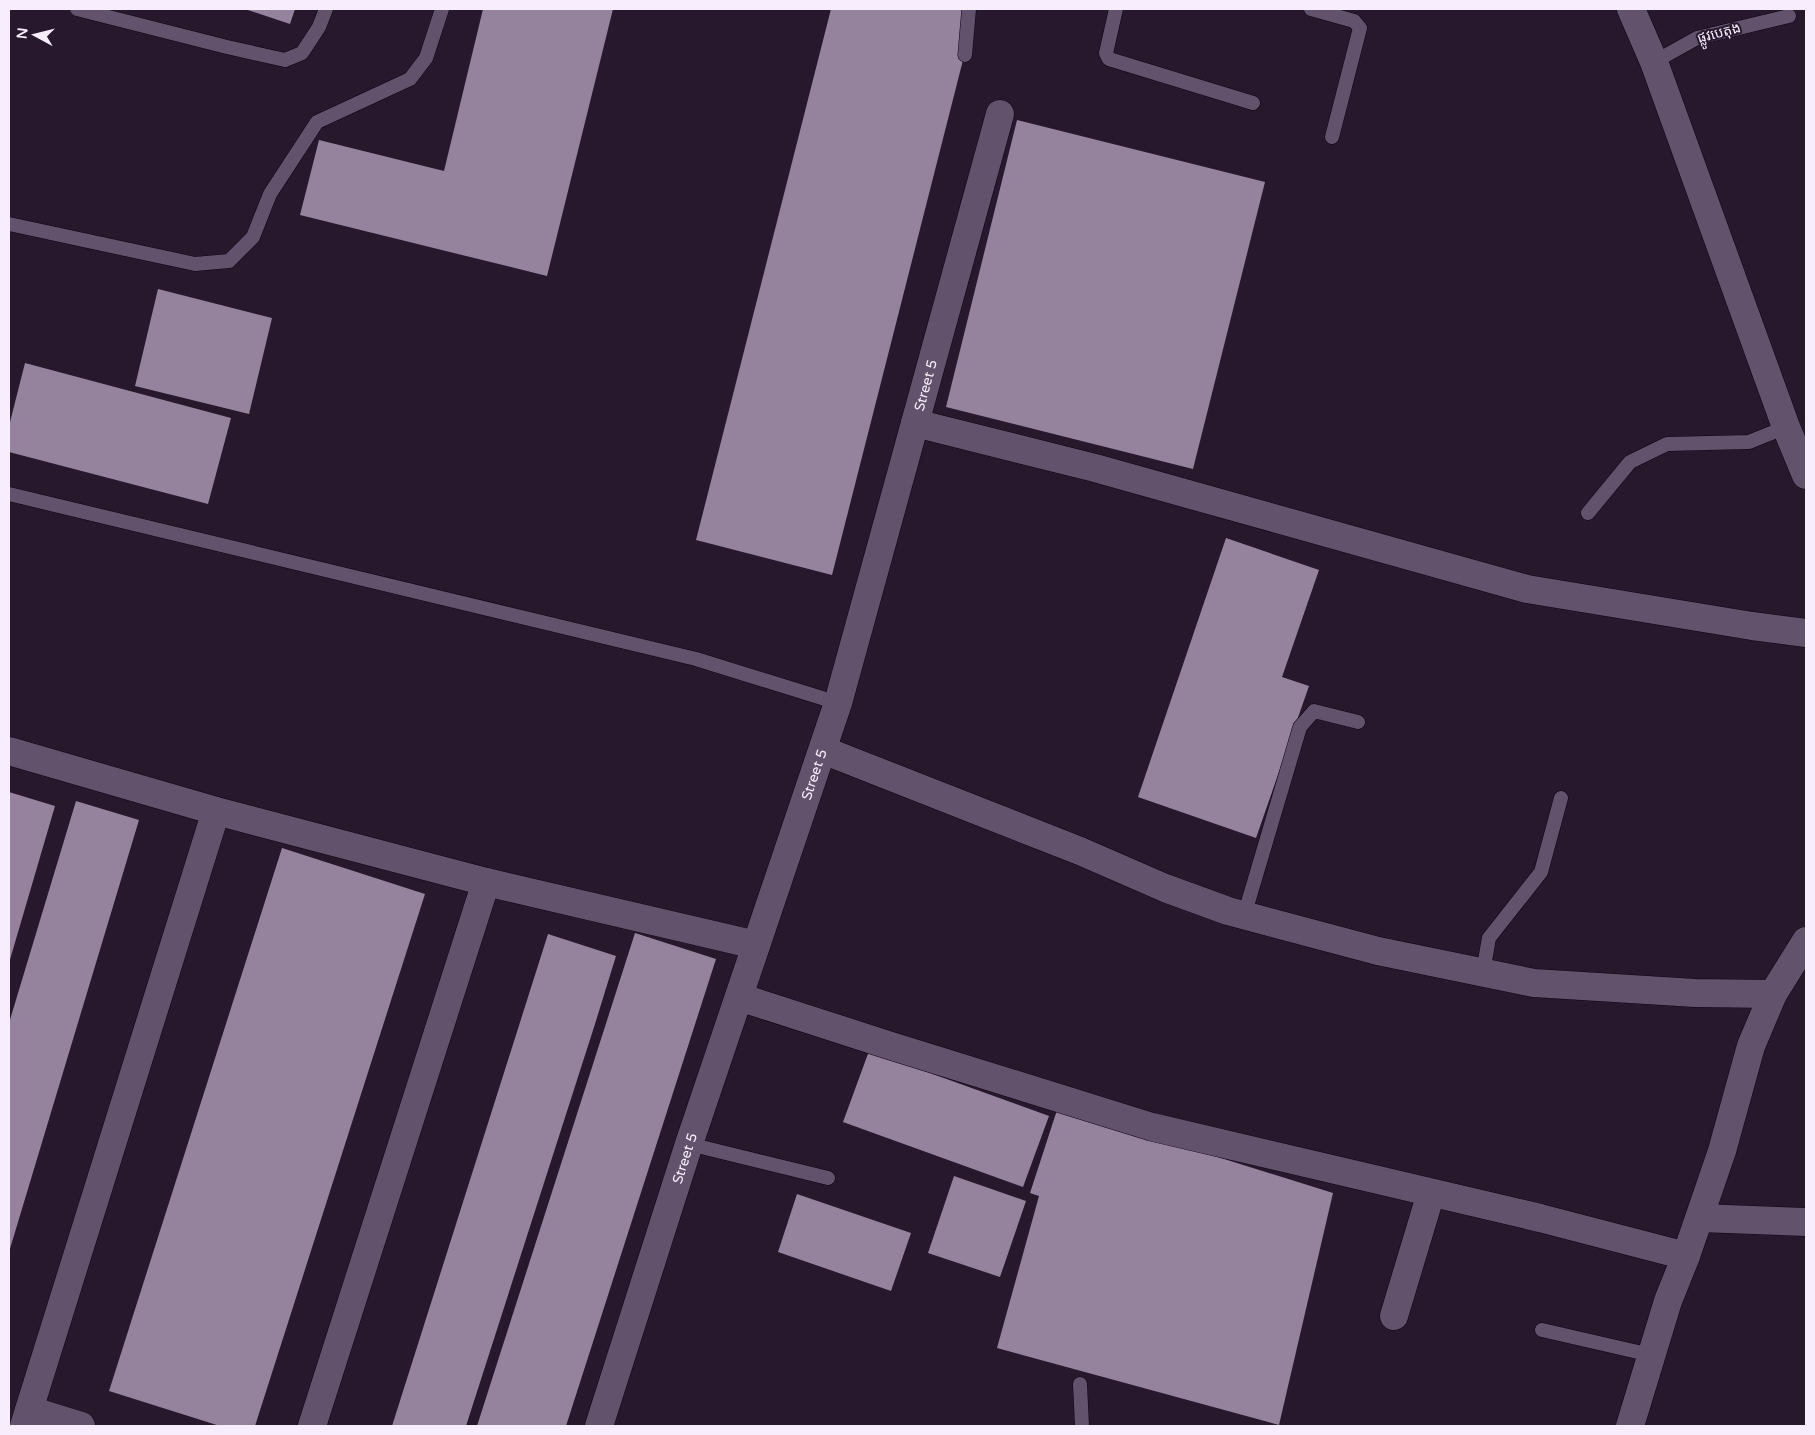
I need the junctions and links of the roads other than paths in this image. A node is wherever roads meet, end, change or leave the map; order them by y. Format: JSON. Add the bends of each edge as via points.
{"nodes":[{"id":1,"x":78,"y":9,"type":"edge"},
{"id":2,"x":326,"y":9,"type":"edge"},
{"id":3,"x":442,"y":9,"type":"edge"},
{"id":4,"x":970,"y":9,"type":"edge"},
{"id":5,"x":1116,"y":9,"type":"edge"},
{"id":6,"x":1311,"y":9,"type":"edge"},
{"id":7,"x":1630,"y":9,"type":"edge"},
{"id":8,"x":1789,"y":16,"type":"dead end"},
{"id":9,"x":965,"y":54,"type":"dead end"},
{"id":10,"x":1654,"y":62,"type":"junction"},
{"id":11,"x":1253,"y":103,"type":"dead end"},
{"id":12,"x":1000,"y":114,"type":"dead end"},
{"id":13,"x":1332,"y":137,"type":"dead end"},
{"id":14,"x":9,"y":224,"type":"edge"},
{"id":15,"x":915,"y":423,"type":"junction"},
{"id":16,"x":1786,"y":427,"type":"junction"},
{"id":17,"x":1805,"y":468,"type":"edge"},
{"id":18,"x":9,"y":494,"type":"edge"},
{"id":19,"x":1588,"y":513,"type":"dead end"},
{"id":20,"x":1806,"y":633,"type":"edge"},
{"id":21,"x":838,"y":703,"type":"junction"},
{"id":22,"x":1358,"y":722,"type":"dead end"},
{"id":23,"x":823,"y":750,"type":"junction"},
{"id":24,"x":9,"y":751,"type":"edge"},
{"id":25,"x":1561,"y":798,"type":"dead end"},
{"id":26,"x":216,"y":812,"type":"junction"},
{"id":27,"x":486,"y":882,"type":"junction"},
{"id":28,"x":1244,"y":916,"type":"junction"},
{"id":29,"x":1806,"y":941,"type":"edge"},
{"id":30,"x":756,"y":946,"type":"junction"},
{"id":31,"x":1483,"y":972,"type":"junction"},
{"id":32,"x":1773,"y":994,"type":"junction"},
{"id":33,"x":739,"y":996,"type":"junction"},
{"id":34,"x":689,"y":1144,"type":"junction"},
{"id":35,"x":828,"y":1178,"type":"dead end"},
{"id":36,"x":1431,"y":1193,"type":"junction"},
{"id":37,"x":1700,"y":1218,"type":"junction"},
{"id":38,"x":1806,"y":1222,"type":"edge"},
{"id":39,"x":1686,"y":1256,"type":"junction"},
{"id":40,"x":1394,"y":1316,"type":"dead end"},
{"id":41,"x":1542,"y":1330,"type":"dead end"},
{"id":42,"x":1651,"y":1355,"type":"junction"},
{"id":43,"x":1080,"y":1384,"type":"dead end"},
{"id":44,"x":27,"y":1418,"type":"edge"},
{"id":45,"x":81,"y":1426,"type":"edge"},
{"id":46,"x":312,"y":1426,"type":"edge"},
{"id":47,"x":599,"y":1426,"type":"edge"},
{"id":48,"x":1082,"y":1426,"type":"edge"},
{"id":49,"x":1630,"y":1426,"type":"edge"}],
"edges":[{"from":1,"to":2,"type":"lane","via":[[285,60],[302,53]]},
{"from":3,"to":14,"type":"lane","via":[[426,58],[410,79],[317,122],[270,194],[253,237],[229,261],[195,264]]},
{"from":4,"to":9,"type":"lane"},
{"from":5,"to":11,"type":"lane","via":[[1106,53],[1109,59]]},
{"from":6,"to":13,"type":"lane","via":[[1354,21],[1360,28]]},
{"from":7,"to":10,"type":"street"},
{"from":8,"to":10,"type":"lane","name":"ផ្លូវបេតុង","via":[[1697,38]]},
{"from":10,"to":16,"type":"street"},
{"from":12,"to":15,"type":"street","name":"Street 5"},
{"from":15,"to":20,"type":"street","via":[[1095,468],[1527,588]]},
{"from":15,"to":21,"type":"street","name":"Street 5"},
{"from":16,"to":17,"type":"street"},
{"from":16,"to":19,"type":"lane","via":[[1749,442],[1667,444],[1630,462]]},
{"from":18,"to":21,"type":"lane","via":[[696,659]]},
{"from":21,"to":23,"type":"street","name":"Street 5"},
{"from":22,"to":28,"type":"lane","via":[[1314,711],[1300,727]]},
{"from":23,"to":28,"type":"street","via":[[1080,851],[1165,888]]},
{"from":23,"to":30,"type":"street","name":"Street 5"},
{"from":24,"to":26,"type":"street"},
{"from":25,"to":31,"type":"lane","via":[[1541,872],[1489,938]]},
{"from":26,"to":27,"type":"street"},
{"from":26,"to":44,"type":"street"},
{"from":27,"to":30,"type":"street"},
{"from":27,"to":46,"type":"street"},
{"from":28,"to":31,"type":"street","via":[[1378,951]]},
{"from":29,"to":32,"type":"street"},
{"from":30,"to":33,"type":"street","name":"Street 5"},
{"from":31,"to":32,"type":"street","via":[[1534,983],[1696,993]]},
{"from":32,"to":37,"type":"street","via":[[1751,1046]]},
{"from":33,"to":34,"type":"street","name":"Street 5"},
{"from":33,"to":36,"type":"street","via":[[1152,1127]]},
{"from":34,"to":35,"type":"lane"},
{"from":34,"to":47,"type":"street","name":"Street 5"},
{"from":36,"to":39,"type":"street"},
{"from":36,"to":40,"type":"street"},
{"from":37,"to":38,"type":"street"},
{"from":37,"to":39,"type":"street"},
{"from":39,"to":42,"type":"street"},
{"from":41,"to":42,"type":"lane"},
{"from":42,"to":49,"type":"street"},
{"from":43,"to":48,"type":"lane"},
{"from":44,"to":45,"type":"street"}]}
